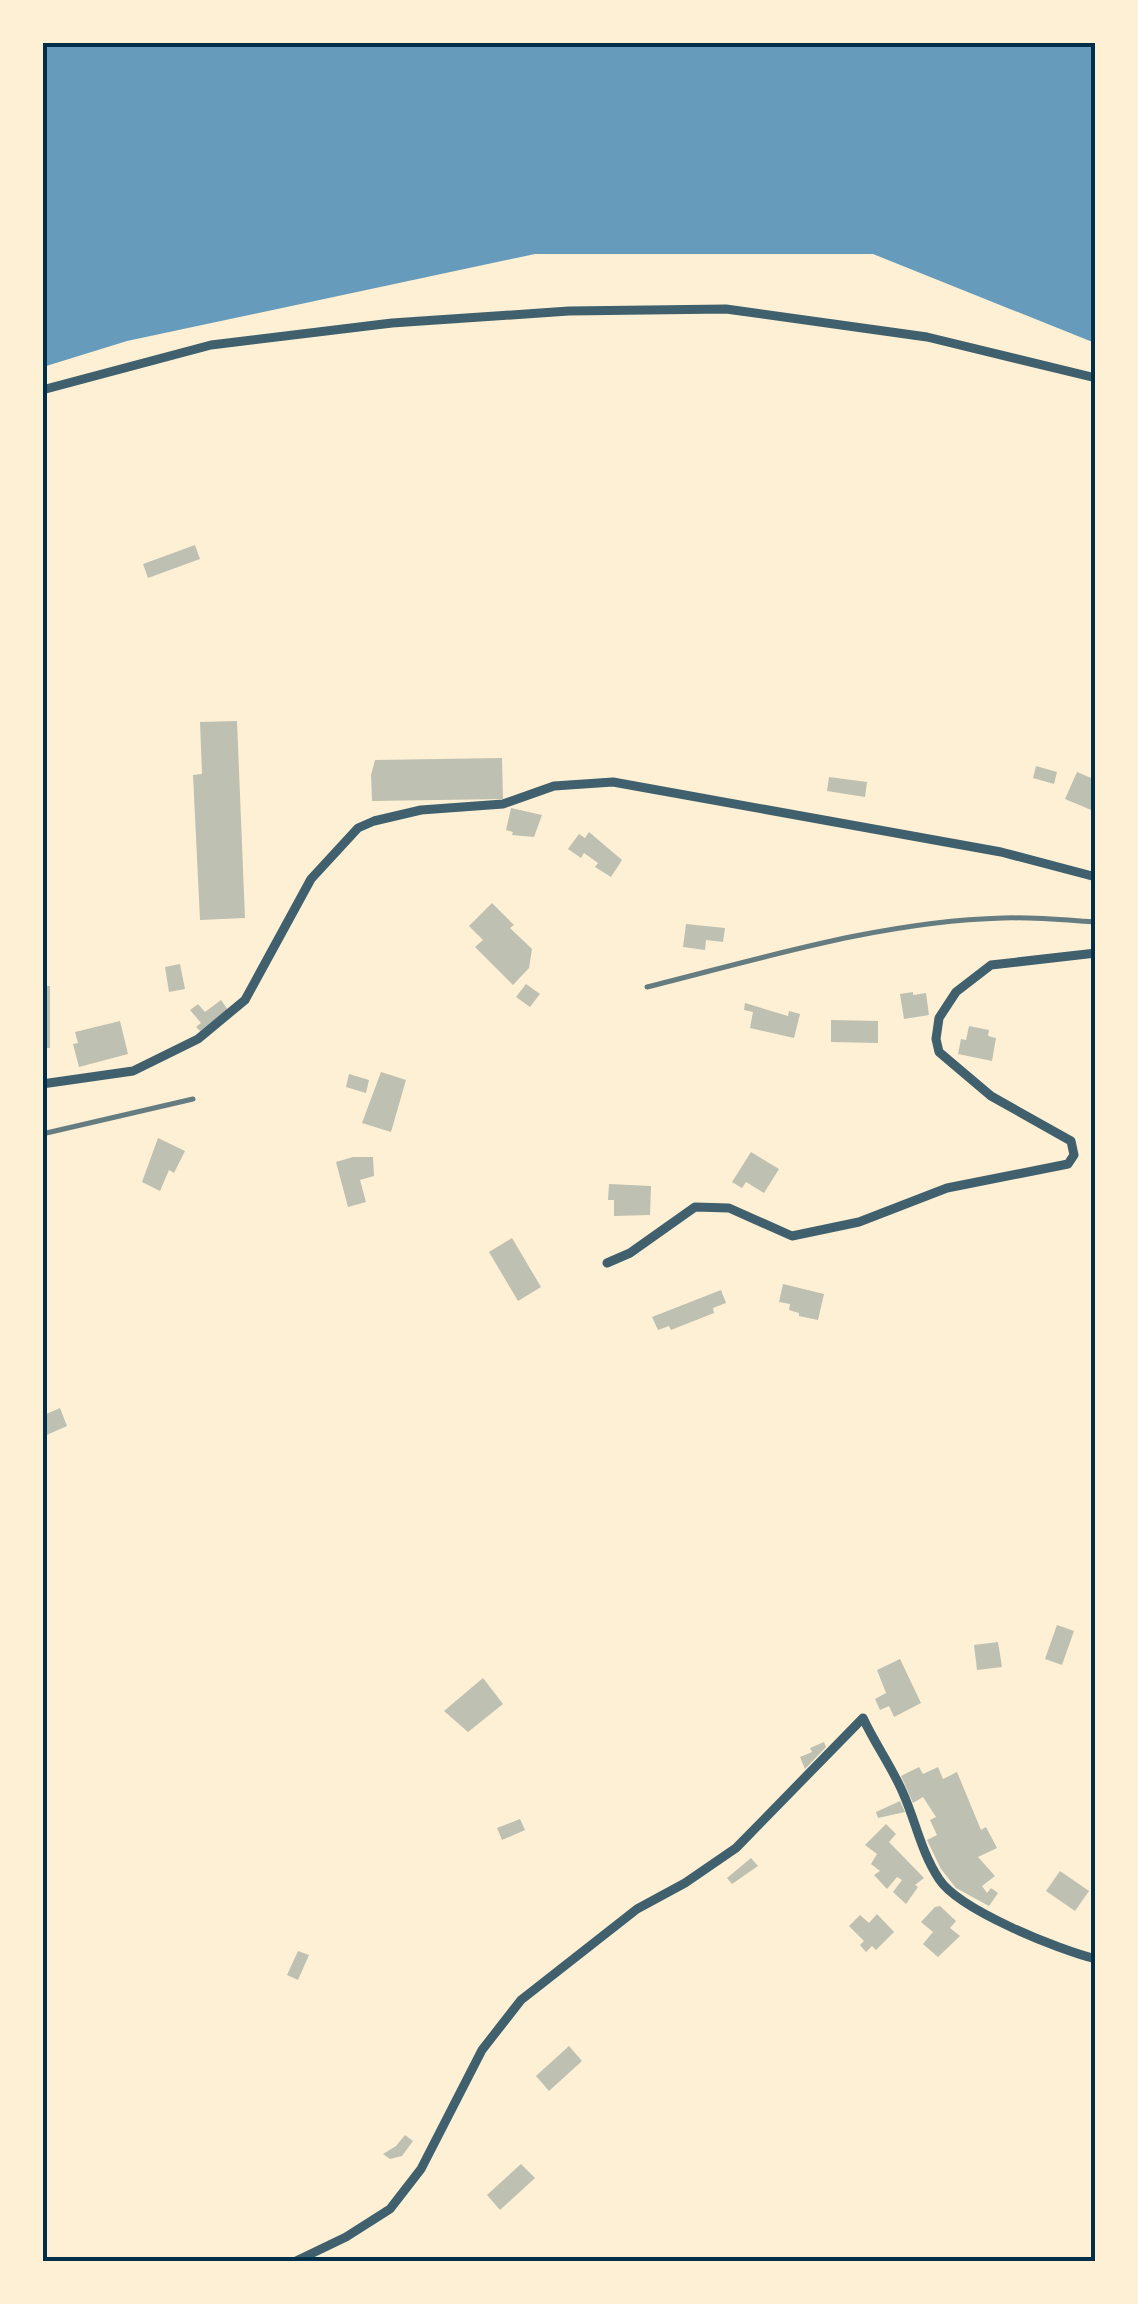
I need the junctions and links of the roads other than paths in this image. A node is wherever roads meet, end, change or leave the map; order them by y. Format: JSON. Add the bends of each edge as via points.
{"nodes":[{"id":1,"x":1096,"y":378,"type":"edge"},
{"id":2,"x":42,"y":390,"type":"edge"},
{"id":3,"x":1096,"y":877,"type":"edge"},
{"id":4,"x":1096,"y":954,"type":"edge"},
{"id":5,"x":42,"y":1084,"type":"edge"},
{"id":6,"x":607,"y":1264,"type":"dead end"},
{"id":7,"x":1096,"y":1959,"type":"edge"},
{"id":8,"x":294,"y":2262,"type":"edge"}],
"edges":[{"from":1,"to":2,"type":"street","via":[[927,337],[726,309],[569,310],[211,345]]},
{"from":3,"to":5,"type":"street","via":[[1001,852],[612,782],[554,786],[503,804],[422,810],[358,828],[326,860],[246,1000],[198,1039],[134,1070]]},
{"from":4,"to":6,"type":"street","via":[[991,965],[956,992],[938,1018],[939,1052],[991,1096],[1070,1141],[1074,1155],[1068,1164],[947,1188],[859,1222],[792,1236],[729,1208],[695,1207]]},
{"from":7,"to":8,"type":"street","via":[[1063,1951],[942,1883],[864,1718],[736,1848],[637,1909],[521,2000],[482,2050],[421,2169],[390,2209]]}]}
